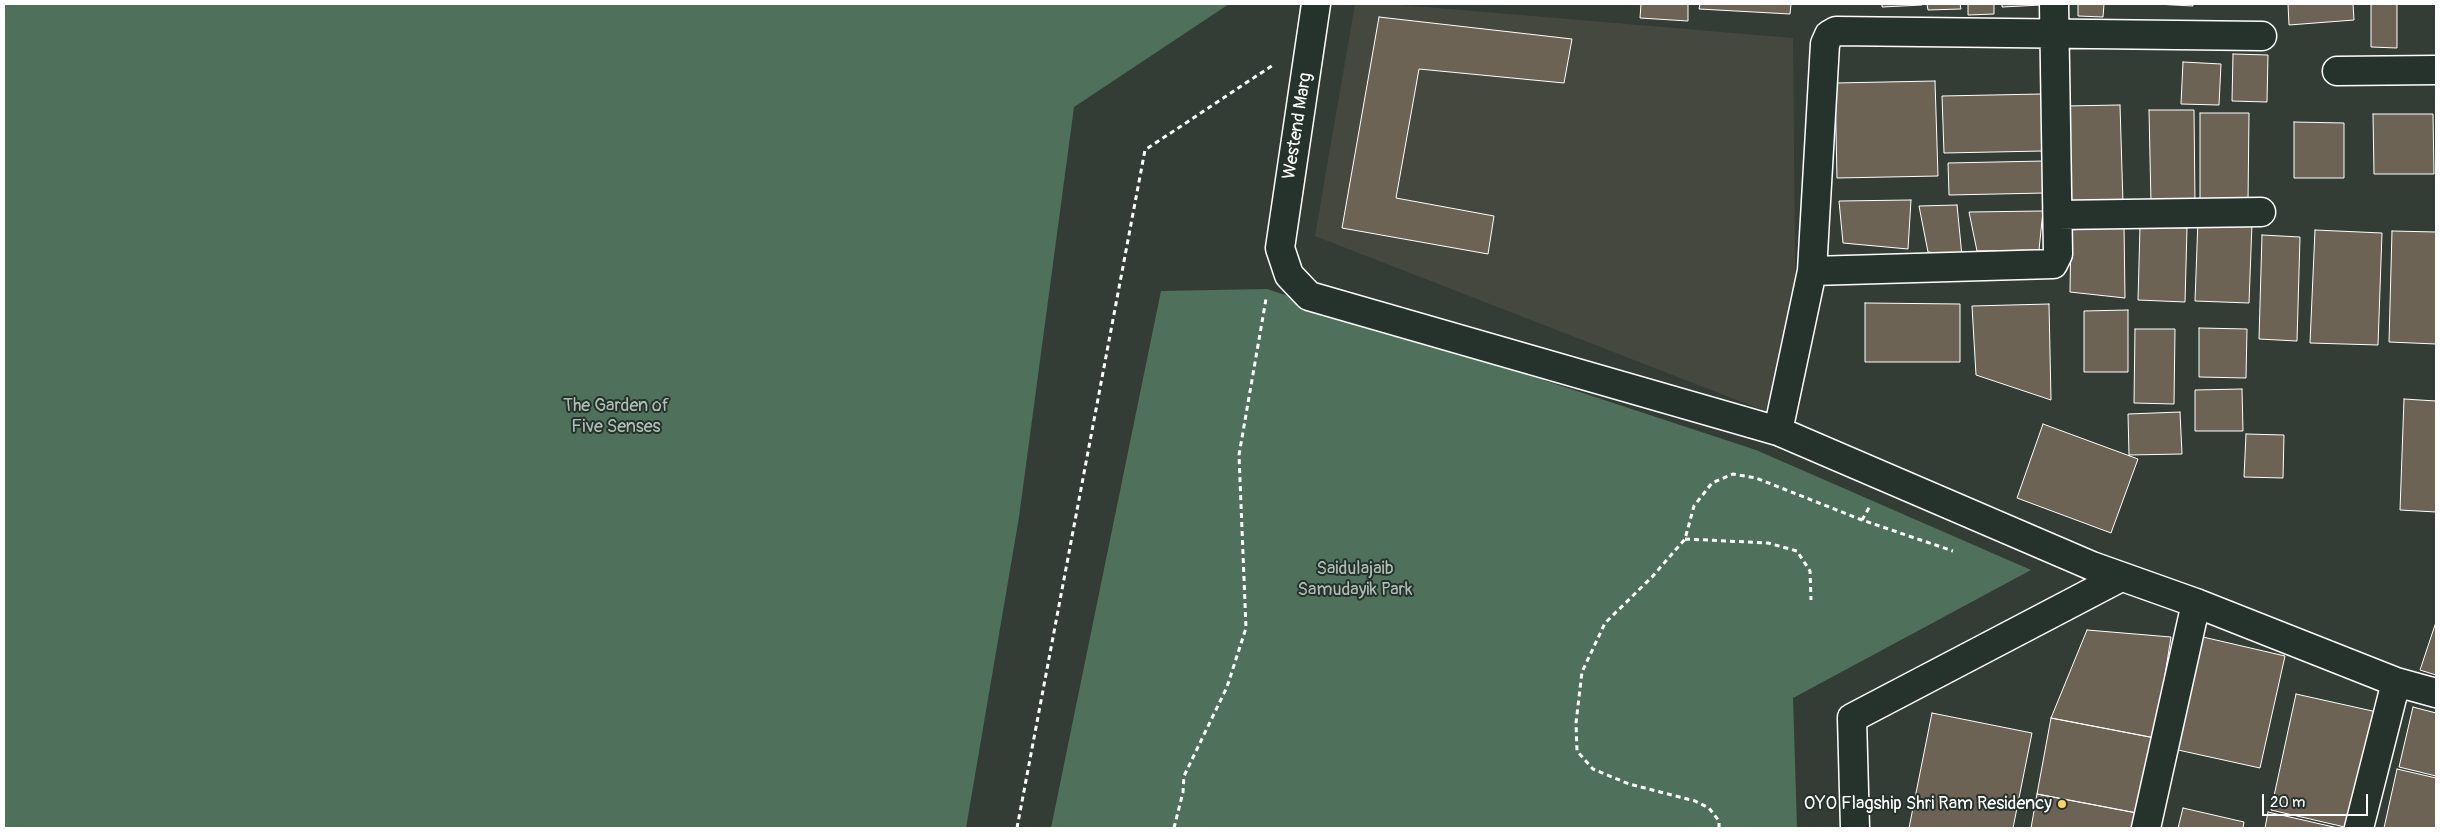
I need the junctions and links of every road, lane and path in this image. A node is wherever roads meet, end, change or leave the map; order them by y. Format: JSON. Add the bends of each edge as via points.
{"nodes":[{"id":1,"x":1316,"y":4,"type":"edge"},
{"id":2,"x":2054,"y":4,"type":"edge"},
{"id":3,"x":2055,"y":33,"type":"junction"},
{"id":4,"x":2262,"y":36,"type":"dead end"},
{"id":5,"x":1311,"y":40,"type":"junction"},
{"id":6,"x":2436,"y":70,"type":"edge"},
{"id":7,"x":2337,"y":71,"type":"dead end"},
{"id":8,"x":2261,"y":212,"type":"dead end"},
{"id":9,"x":2058,"y":215,"type":"junction"},
{"id":10,"x":1280,"y":248,"type":"junction"},
{"id":11,"x":1812,"y":271,"type":"junction"},
{"id":12,"x":1778,"y":431,"type":"junction"},
{"id":13,"x":1873,"y":501,"type":"dead end"},
{"id":14,"x":1862,"y":520,"type":"junction"},
{"id":15,"x":1685,"y":539,"type":"junction"},
{"id":16,"x":1953,"y":551,"type":"dead end"},
{"id":17,"x":2121,"y":577,"type":"junction"},
{"id":18,"x":1811,"y":600,"type":"dead end"},
{"id":19,"x":2196,"y":602,"type":"junction"},
{"id":20,"x":2396,"y":682,"type":"junction"},
{"id":21,"x":2436,"y":693,"type":"edge"},
{"id":22,"x":1017,"y":828,"type":"edge"},
{"id":23,"x":1174,"y":828,"type":"edge"},
{"id":24,"x":1719,"y":828,"type":"edge"},
{"id":25,"x":1855,"y":828,"type":"edge"},
{"id":26,"x":2146,"y":828,"type":"edge"},
{"id":27,"x":2359,"y":828,"type":"edge"}],
"edges":[{"from":1,"to":5,"type":"street","name":"Westend Marg"},
{"from":2,"to":3,"type":"street"},
{"from":3,"to":4,"type":"street"},
{"from":3,"to":9,"type":"street"},
{"from":3,"to":11,"type":"street","via":[[1836,31],[1830,35],[1825,44]]},
{"from":5,"to":10,"type":"street","name":"Westend Marg"},
{"from":5,"to":22,"type":"path","via":[[1145,150]]},
{"from":6,"to":7,"type":"street"},
{"from":8,"to":9,"type":"street"},
{"from":9,"to":11,"type":"street","via":[[2058,254],[2053,264]]},
{"from":10,"to":12,"type":"street","via":[[1289,275],[1309,296]]},
{"from":10,"to":23,"type":"path","via":[[1267,289],[1239,455],[1246,628],[1227,687],[1184,776]]},
{"from":11,"to":12,"type":"street"},
{"from":12,"to":17,"type":"street"},
{"from":13,"to":14,"type":"path"},
{"from":14,"to":15,"type":"path","via":[[1756,478],[1733,474],[1712,483],[1694,506]]},
{"from":14,"to":16,"type":"path"},
{"from":15,"to":18,"type":"path","via":[[1768,543],[1797,551],[1810,571]]},
{"from":15,"to":24,"type":"path","via":[[1652,577],[1604,623],[1582,672],[1576,723],[1577,751],[1593,769],[1628,784],[1695,801],[1709,808],[1719,822]]},
{"from":17,"to":19,"type":"street"},
{"from":17,"to":25,"type":"street","via":[[1852,718]]},
{"from":19,"to":20,"type":"street"},
{"from":19,"to":26,"type":"street"},
{"from":20,"to":21,"type":"street"},
{"from":20,"to":27,"type":"street"}]}
